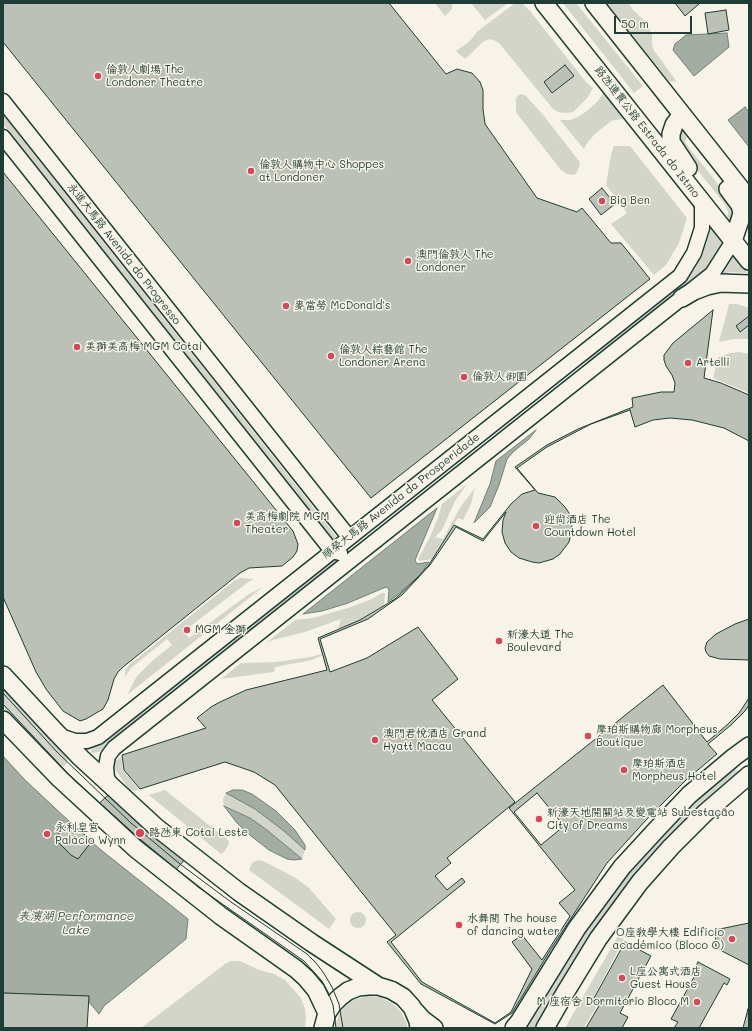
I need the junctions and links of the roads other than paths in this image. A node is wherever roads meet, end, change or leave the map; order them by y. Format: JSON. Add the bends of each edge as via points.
{"nodes":[{"id":1,"x":544,"y":3,"type":"edge"},
{"id":2,"x":594,"y":3,"type":"edge"},
{"id":3,"x":3,"y":101,"type":"edge"},
{"id":4,"x":682,"y":114,"type":"junction"},
{"id":5,"x":3,"y":137,"type":"edge"},
{"id":6,"x":706,"y":145,"type":"junction"},
{"id":7,"x":749,"y":199,"type":"edge"},
{"id":8,"x":702,"y":202,"type":"junction"},
{"id":9,"x":733,"y":241,"type":"junction"},
{"id":10,"x":749,"y":261,"type":"edge"},
{"id":11,"x":749,"y":284,"type":"edge"},
{"id":12,"x":682,"y":298,"type":"junction"},
{"id":13,"x":574,"y":359,"type":"junction"},
{"id":14,"x":586,"y":374,"type":"junction"},
{"id":15,"x":417,"y":508,"type":"junction"},
{"id":16,"x":311,"y":525,"type":"junction"},
{"id":17,"x":349,"y":537,"type":"junction"},
{"id":18,"x":332,"y":551,"type":"junction"},
{"id":19,"x":314,"y":565,"type":"junction"},
{"id":20,"x":3,"y":675,"type":"edge"},
{"id":21,"x":3,"y":720,"type":"edge"},
{"id":22,"x":54,"y":730,"type":"junction"},
{"id":23,"x":749,"y":746,"type":"edge"},
{"id":24,"x":741,"y":759,"type":"edge"},
{"id":25,"x":749,"y":775,"type":"edge"},
{"id":26,"x":112,"y":786,"type":"junction"},
{"id":27,"x":378,"y":986,"type":"junction"},
{"id":28,"x":412,"y":1007,"type":"junction"},
{"id":29,"x":325,"y":1021,"type":"edge"},
{"id":30,"x":419,"y":1028,"type":"edge"},
{"id":31,"x":434,"y":1028,"type":"edge"},
{"id":32,"x":514,"y":1028,"type":"edge"},
{"id":33,"x":545,"y":1028,"type":"edge"}],
"edges":[{"from":1,"to":8,"type":"main road","name":"路氹連貫公路 Estrada do Istmo"},
{"from":2,"to":4,"type":"main road"},
{"from":3,"to":17,"type":"street","name":"永進大馬路 Avenida do Progresso"},
{"from":4,"to":6,"type":"main road"},
{"from":4,"to":8,"type":"main road","via":[[674,125],[671,142],[694,177]]},
{"from":5,"to":16,"type":"street","name":"永進大馬路 Avenida do Progresso"},
{"from":6,"to":7,"type":"main road"},
{"from":6,"to":9,"type":"main road","via":[[711,164],[740,205],[742,213]]},
{"from":8,"to":9,"type":"main road","name":"路氹連貫公路 Estrada do Istmo"},
{"from":8,"to":13,"type":"street","name":"順榮大馬路 Avenida da Prosperidade","via":[[702,228],[694,253],[680,276]]},
{"from":9,"to":10,"type":"main road","name":"路氹連貫公路 Estrada do Istmo"},
{"from":9,"to":12,"type":"street","name":"順榮大馬路 Avenida da Prosperidade","via":[[712,274]]},
{"from":11,"to":12,"type":"main road","via":[[721,283],[701,288]]},
{"from":12,"to":14,"type":"street","name":"順榮大馬路 Avenida da Prosperidade"},
{"from":13,"to":14,"type":"street"},
{"from":13,"to":17,"type":"street","name":"順榮大馬路 Avenida da Prosperidade"},
{"from":14,"to":15,"type":"street","name":"順榮大馬路 Avenida da Prosperidade"},
{"from":15,"to":18,"type":"street","via":[[384,521],[347,551]]},
{"from":15,"to":26,"type":"street","name":"順榮大馬路 Avenida da Prosperidade","via":[[114,748],[108,756],[106,767],[107,778]]},
{"from":16,"to":18,"type":"street","name":"永進大馬路 Avenida do Progresso"},
{"from":16,"to":19,"type":"street","via":[[317,539],[318,554]]},
{"from":17,"to":18,"type":"street","name":"順榮大馬路 Avenida da Prosperidade"},
{"from":18,"to":19,"type":"street","name":"順榮大馬路 Avenida da Prosperidade"},
{"from":19,"to":22,"type":"street","name":"順榮大馬路 Avenida da Prosperidade","via":[[98,737],[75,741],[63,737]]},
{"from":20,"to":22,"type":"main road"},
{"from":21,"to":29,"type":"main road","via":[[60,779],[136,849],[306,978],[316,990]]},
{"from":22,"to":26,"type":"main road"},
{"from":23,"to":24,"type":"main road"},
{"from":24,"to":32,"type":"main road","via":[[689,796],[622,867],[578,928]]},
{"from":25,"to":33,"type":"main road","via":[[705,813],[640,882],[598,939]]},
{"from":26,"to":27,"type":"main road","via":[[156,827],[239,892]]},
{"from":27,"to":28,"type":"main road","via":[[403,997]]},
{"from":27,"to":29,"type":"main road","via":[[358,987],[348,991],[333,1004]]},
{"from":28,"to":30,"type":"main road"},
{"from":28,"to":31,"type":"main road"}]}
